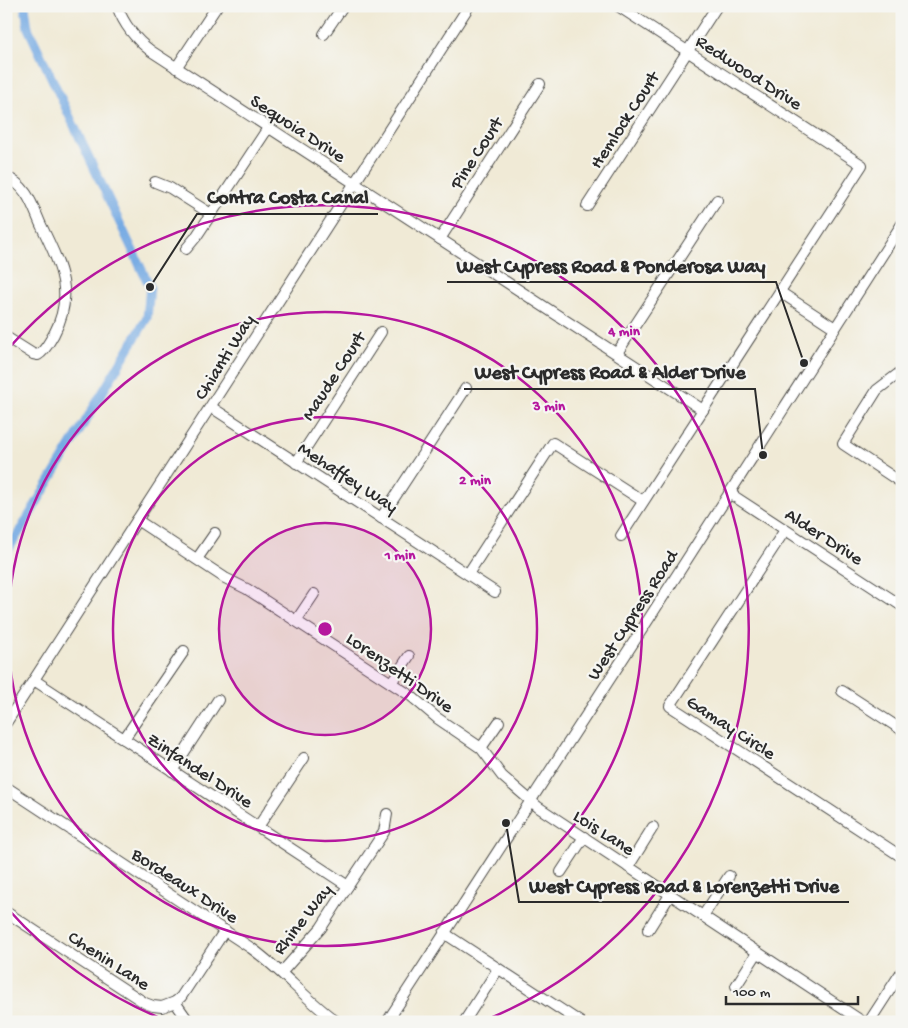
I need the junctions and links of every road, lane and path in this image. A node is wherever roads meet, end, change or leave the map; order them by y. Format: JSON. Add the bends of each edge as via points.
{"nodes":[{"id":1,"x":117,"y":6,"type":"edge"},
{"id":2,"x":217,"y":6,"type":"edge"},
{"id":3,"x":343,"y":6,"type":"edge"},
{"id":4,"x":469,"y":6,"type":"edge"},
{"id":5,"x":618,"y":6,"type":"edge"},
{"id":6,"x":717,"y":6,"type":"edge"},
{"id":7,"x":324,"y":34,"type":"dead end"},
{"id":8,"x":688,"y":51,"type":"junction"},
{"id":9,"x":176,"y":68,"type":"junction"},
{"id":10,"x":540,"y":84,"type":"dead end"},
{"id":11,"x":268,"y":128,"type":"junction"},
{"id":12,"x":6,"y":177,"type":"edge"},
{"id":13,"x":155,"y":182,"type":"dead end"},
{"id":14,"x":354,"y":183,"type":"junction"},
{"id":15,"x":717,"y":200,"type":"dead end"},
{"id":16,"x":587,"y":206,"type":"dead end"},
{"id":17,"x":211,"y":214,"type":"junction"},
{"id":18,"x":902,"y":224,"type":"edge"},
{"id":19,"x":440,"y":239,"type":"junction"},
{"id":20,"x":186,"y":249,"type":"dead end"},
{"id":21,"x":780,"y":292,"type":"junction"},
{"id":22,"x":835,"y":328,"type":"junction"},
{"id":23,"x":381,"y":332,"type":"dead end"},
{"id":24,"x":6,"y":337,"type":"edge"},
{"id":25,"x":617,"y":353,"type":"junction"},
{"id":26,"x":902,"y":372,"type":"edge"},
{"id":27,"x":466,"y":388,"type":"dead end"},
{"id":28,"x":211,"y":407,"type":"junction"},
{"id":29,"x":703,"y":410,"type":"junction"},
{"id":30,"x":296,"y":463,"type":"junction"},
{"id":31,"x":902,"y":483,"type":"edge"},
{"id":32,"x":730,"y":493,"type":"junction"},
{"id":33,"x":643,"y":501,"type":"junction"},
{"id":34,"x":381,"y":518,"type":"junction"},
{"id":35,"x":137,"y":520,"type":"junction"},
{"id":36,"x":785,"y":530,"type":"junction"},
{"id":37,"x":215,"y":533,"type":"dead end"},
{"id":38,"x":621,"y":536,"type":"dead end"},
{"id":39,"x":197,"y":559,"type":"junction"},
{"id":40,"x":468,"y":574,"type":"junction"},
{"id":41,"x":495,"y":592,"type":"dead end"},
{"id":42,"x":314,"y":594,"type":"dead end"},
{"id":43,"x":902,"y":606,"type":"edge"},
{"id":44,"x":296,"y":621,"type":"junction"},
{"id":45,"x":184,"y":651,"type":"dead end"},
{"id":46,"x":409,"y":656,"type":"dead end"},
{"id":47,"x":34,"y":680,"type":"junction"},
{"id":48,"x":391,"y":683,"type":"junction"},
{"id":49,"x":842,"y":690,"type":"dead end"},
{"id":50,"x":218,"y":700,"type":"dead end"},
{"id":51,"x":499,"y":722,"type":"dead end"},
{"id":52,"x":6,"y":724,"type":"edge"},
{"id":53,"x":902,"y":730,"type":"edge"},
{"id":54,"x":124,"y":740,"type":"junction"},
{"id":55,"x":482,"y":748,"type":"junction"},
{"id":56,"x":304,"y":758,"type":"dead end"},
{"id":57,"x":172,"y":771,"type":"junction"},
{"id":58,"x":6,"y":787,"type":"edge"},
{"id":59,"x":530,"y":801,"type":"junction"},
{"id":60,"x":387,"y":814,"type":"dead end"},
{"id":61,"x":258,"y":827,"type":"junction"},
{"id":62,"x":654,"y":827,"type":"dead end"},
{"id":63,"x":584,"y":838,"type":"junction"},
{"id":64,"x":902,"y":857,"type":"edge"},
{"id":65,"x":628,"y":867,"type":"junction"},
{"id":66,"x":561,"y":872,"type":"dead end"},
{"id":67,"x":729,"y":876,"type":"dead end"},
{"id":68,"x":348,"y":886,"type":"junction"},
{"id":69,"x":670,"y":895,"type":"junction"},
{"id":70,"x":6,"y":912,"type":"edge"},
{"id":71,"x":703,"y":916,"type":"junction"},
{"id":72,"x":224,"y":930,"type":"junction"},
{"id":73,"x":648,"y":930,"type":"dead end"},
{"id":74,"x":444,"y":933,"type":"junction"},
{"id":75,"x":757,"y":953,"type":"junction"},
{"id":76,"x":498,"y":969,"type":"junction"},
{"id":77,"x":902,"y":971,"type":"edge"},
{"id":78,"x":282,"y":972,"type":"junction"},
{"id":79,"x":736,"y":986,"type":"dead end"},
{"id":80,"x":175,"y":1002,"type":"junction"},
{"id":81,"x":189,"y":1022,"type":"edge"},
{"id":82,"x":337,"y":1022,"type":"edge"},
{"id":83,"x":387,"y":1022,"type":"edge"},
{"id":84,"x":464,"y":1022,"type":"edge"},
{"id":85,"x":580,"y":1022,"type":"edge"},
{"id":86,"x":862,"y":1022,"type":"edge"},
{"id":87,"x":869,"y":1022,"type":"edge"}],
"edges":[{"from":1,"to":9,"type":"street","name":"Sequoia Drive","via":[[134,36]]},
{"from":2,"to":9,"type":"street"},
{"from":3,"to":7,"type":"street"},
{"from":4,"to":14,"type":"street","name":"Chianti Way"},
{"from":5,"to":8,"type":"street","name":"Redwood Drive"},
{"from":6,"to":8,"type":"street","name":"Hemlock Court"},
{"from":8,"to":16,"type":"street","name":"Hemlock Court"},
{"from":8,"to":21,"type":"street","name":"Redwood Drive","via":[[862,165]]},
{"from":9,"to":11,"type":"street","name":"Sequoia Drive"},
{"from":10,"to":19,"type":"street","name":"Pine Court"},
{"from":11,"to":14,"type":"street","name":"Sequoia Drive"},
{"from":11,"to":17,"type":"street"},
{"from":12,"to":24,"type":"street","via":[[21,186],[29,198],[59,265],[65,287],[60,323],[44,351],[38,355]]},
{"from":13,"to":17,"type":"street"},
{"from":14,"to":19,"type":"street","name":"Sequoia Drive"},
{"from":14,"to":28,"type":"street","name":"Chianti Way"},
{"from":15,"to":25,"type":"street"},
{"from":17,"to":20,"type":"street"},
{"from":18,"to":22,"type":"street","name":"West Cypress Road"},
{"from":19,"to":25,"type":"street","name":"Sequoia Drive"},
{"from":21,"to":22,"type":"street"},
{"from":21,"to":29,"type":"street"},
{"from":22,"to":32,"type":"street","name":"West Cypress Road"},
{"from":23,"to":30,"type":"street","name":"Maude Court"},
{"from":25,"to":29,"type":"street","name":"Sequoia Drive"},
{"from":26,"to":31,"type":"street","via":[[877,390],[843,444]]},
{"from":27,"to":34,"type":"street"},
{"from":28,"to":30,"type":"street","name":"Mehaffey Way"},
{"from":28,"to":35,"type":"street","name":"Chianti Way"},
{"from":29,"to":33,"type":"street"},
{"from":30,"to":34,"type":"street","name":"Mehaffey Way"},
{"from":32,"to":36,"type":"street","name":"Alder Drive"},
{"from":32,"to":59,"type":"street","name":"West Cypress Road"},
{"from":33,"to":38,"type":"street"},
{"from":33,"to":40,"type":"street","via":[[553,443]]},
{"from":34,"to":40,"type":"street","name":"Mehaffey Way"},
{"from":35,"to":39,"type":"street","name":"Lorenzetti Drive"},
{"from":35,"to":47,"type":"street","name":"Chianti Way"},
{"from":36,"to":43,"type":"street","name":"Alder Drive"},
{"from":36,"to":64,"type":"street","name":"Gamay Circle","via":[[670,706]]},
{"from":37,"to":39,"type":"street"},
{"from":39,"to":44,"type":"street","name":"Lorenzetti Drive"},
{"from":40,"to":41,"type":"street","name":"Mehaffey Way"},
{"from":42,"to":44,"type":"street"},
{"from":44,"to":48,"type":"street","name":"Lorenzetti Drive"},
{"from":45,"to":54,"type":"street"},
{"from":46,"to":48,"type":"street"},
{"from":47,"to":52,"type":"street","name":"Chianti Way"},
{"from":47,"to":54,"type":"street","name":"Zinfandel Drive"},
{"from":48,"to":55,"type":"street","name":"Lorenzetti Drive"},
{"from":49,"to":53,"type":"street"},
{"from":50,"to":57,"type":"street"},
{"from":51,"to":55,"type":"street"},
{"from":54,"to":57,"type":"street","name":"Zinfandel Drive"},
{"from":55,"to":59,"type":"street","name":"Lorenzetti Drive","via":[[502,776]]},
{"from":56,"to":61,"type":"street"},
{"from":57,"to":61,"type":"street","name":"Zinfandel Drive"},
{"from":58,"to":72,"type":"street","name":"Bordeaux Drive"},
{"from":59,"to":63,"type":"street","name":"Lois Lane"},
{"from":59,"to":74,"type":"street","name":"West Cypress Road"},
{"from":60,"to":68,"type":"street","name":"Rhine Way","via":[[384,832]]},
{"from":61,"to":68,"type":"street","name":"Zinfandel Drive"},
{"from":62,"to":65,"type":"street"},
{"from":63,"to":65,"type":"street","name":"Lois Lane"},
{"from":63,"to":66,"type":"street"},
{"from":65,"to":69,"type":"street","name":"Lois Lane"},
{"from":67,"to":71,"type":"street"},
{"from":68,"to":78,"type":"street","name":"Rhine Way","via":[[320,928]]},
{"from":69,"to":71,"type":"street","name":"Lois Lane"},
{"from":69,"to":73,"type":"street"},
{"from":70,"to":80,"type":"street","name":"Chenin Lane","via":[[145,1003],[162,1007]]},
{"from":71,"to":75,"type":"street","name":"Lois Lane"},
{"from":72,"to":78,"type":"street","name":"Bordeaux Drive"},
{"from":72,"to":80,"type":"street"},
{"from":74,"to":76,"type":"street"},
{"from":74,"to":83,"type":"street","name":"West Cypress Road"},
{"from":75,"to":79,"type":"street"},
{"from":75,"to":86,"type":"street","name":"Lois Lane"},
{"from":76,"to":84,"type":"street"},
{"from":76,"to":85,"type":"street"},
{"from":77,"to":87,"type":"street"},
{"from":78,"to":82,"type":"street","name":"Bordeaux Drive"},
{"from":80,"to":81,"type":"street"}]}
